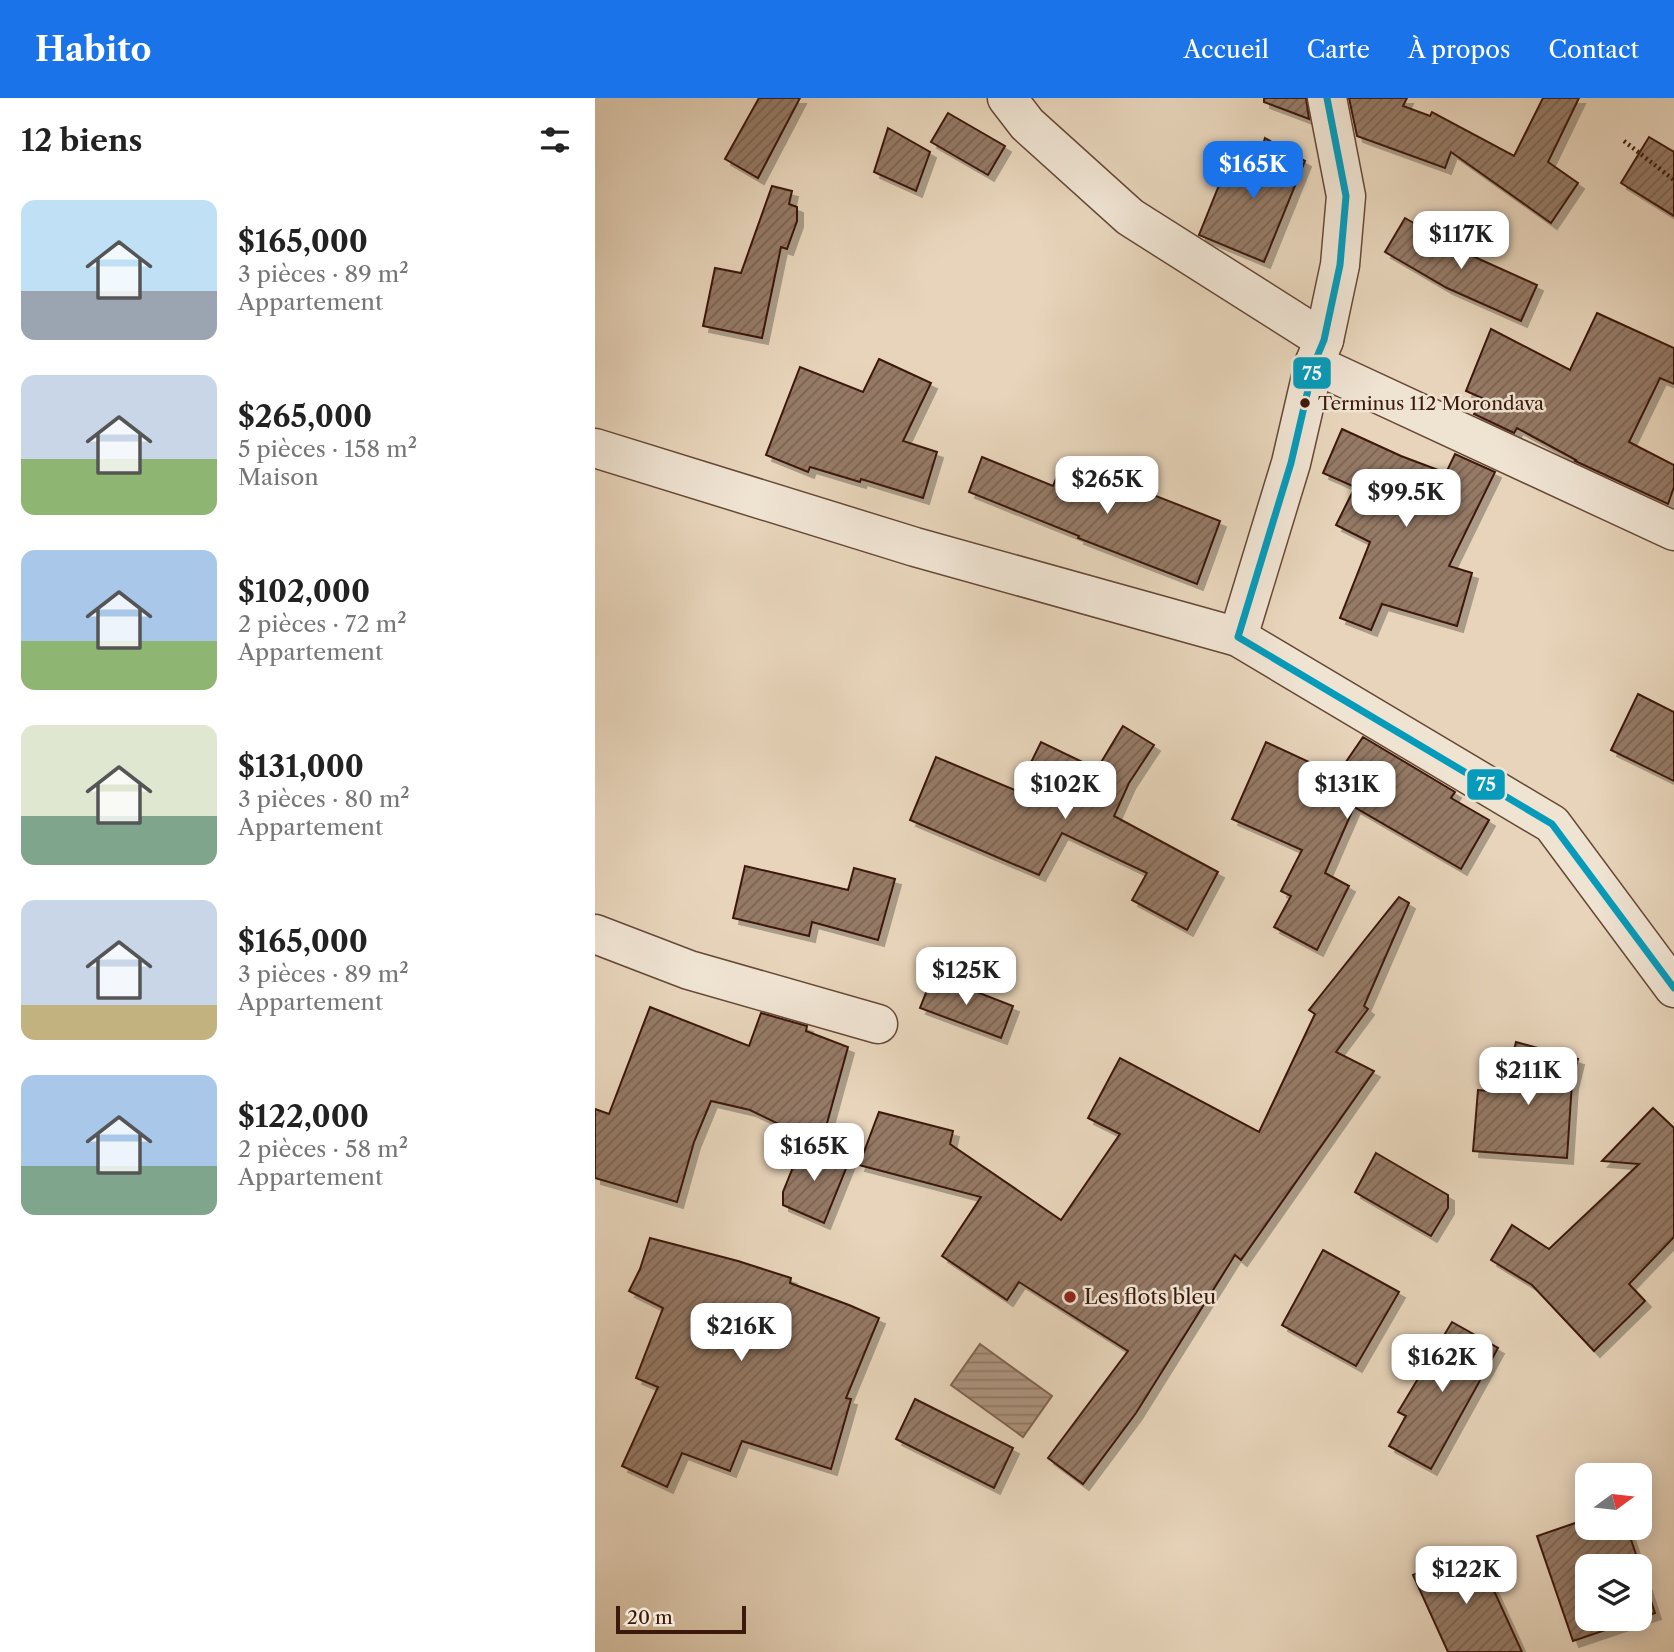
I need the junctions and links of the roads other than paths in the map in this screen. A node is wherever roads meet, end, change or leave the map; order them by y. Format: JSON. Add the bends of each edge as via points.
{"nodes":[{"id":1,"x":1007,"y":98,"type":"edge"},
{"id":2,"x":1327,"y":98,"type":"edge"},
{"id":3,"x":1319,"y":352,"type":"junction"},
{"id":4,"x":595,"y":448,"type":"edge"},
{"id":5,"x":1674,"y":531,"type":"edge"},
{"id":6,"x":1238,"y":637,"type":"junction"},
{"id":7,"x":595,"y":934,"type":"edge"},
{"id":8,"x":1674,"y":988,"type":"edge"},
{"id":9,"x":878,"y":1024,"type":"dead end"}],
"edges":[{"from":1,"to":3,"type":"street","via":[[1027,124],[1130,217]]},
{"from":2,"to":3,"type":"street","via":[[1346,196],[1340,265]]},
{"from":3,"to":5,"type":"street"},
{"from":3,"to":6,"type":"street"},
{"from":4,"to":6,"type":"street","via":[[915,547]]},
{"from":6,"to":8,"type":"street","via":[[1552,824]]},
{"from":7,"to":9,"type":"street","via":[[689,970]]}]}
